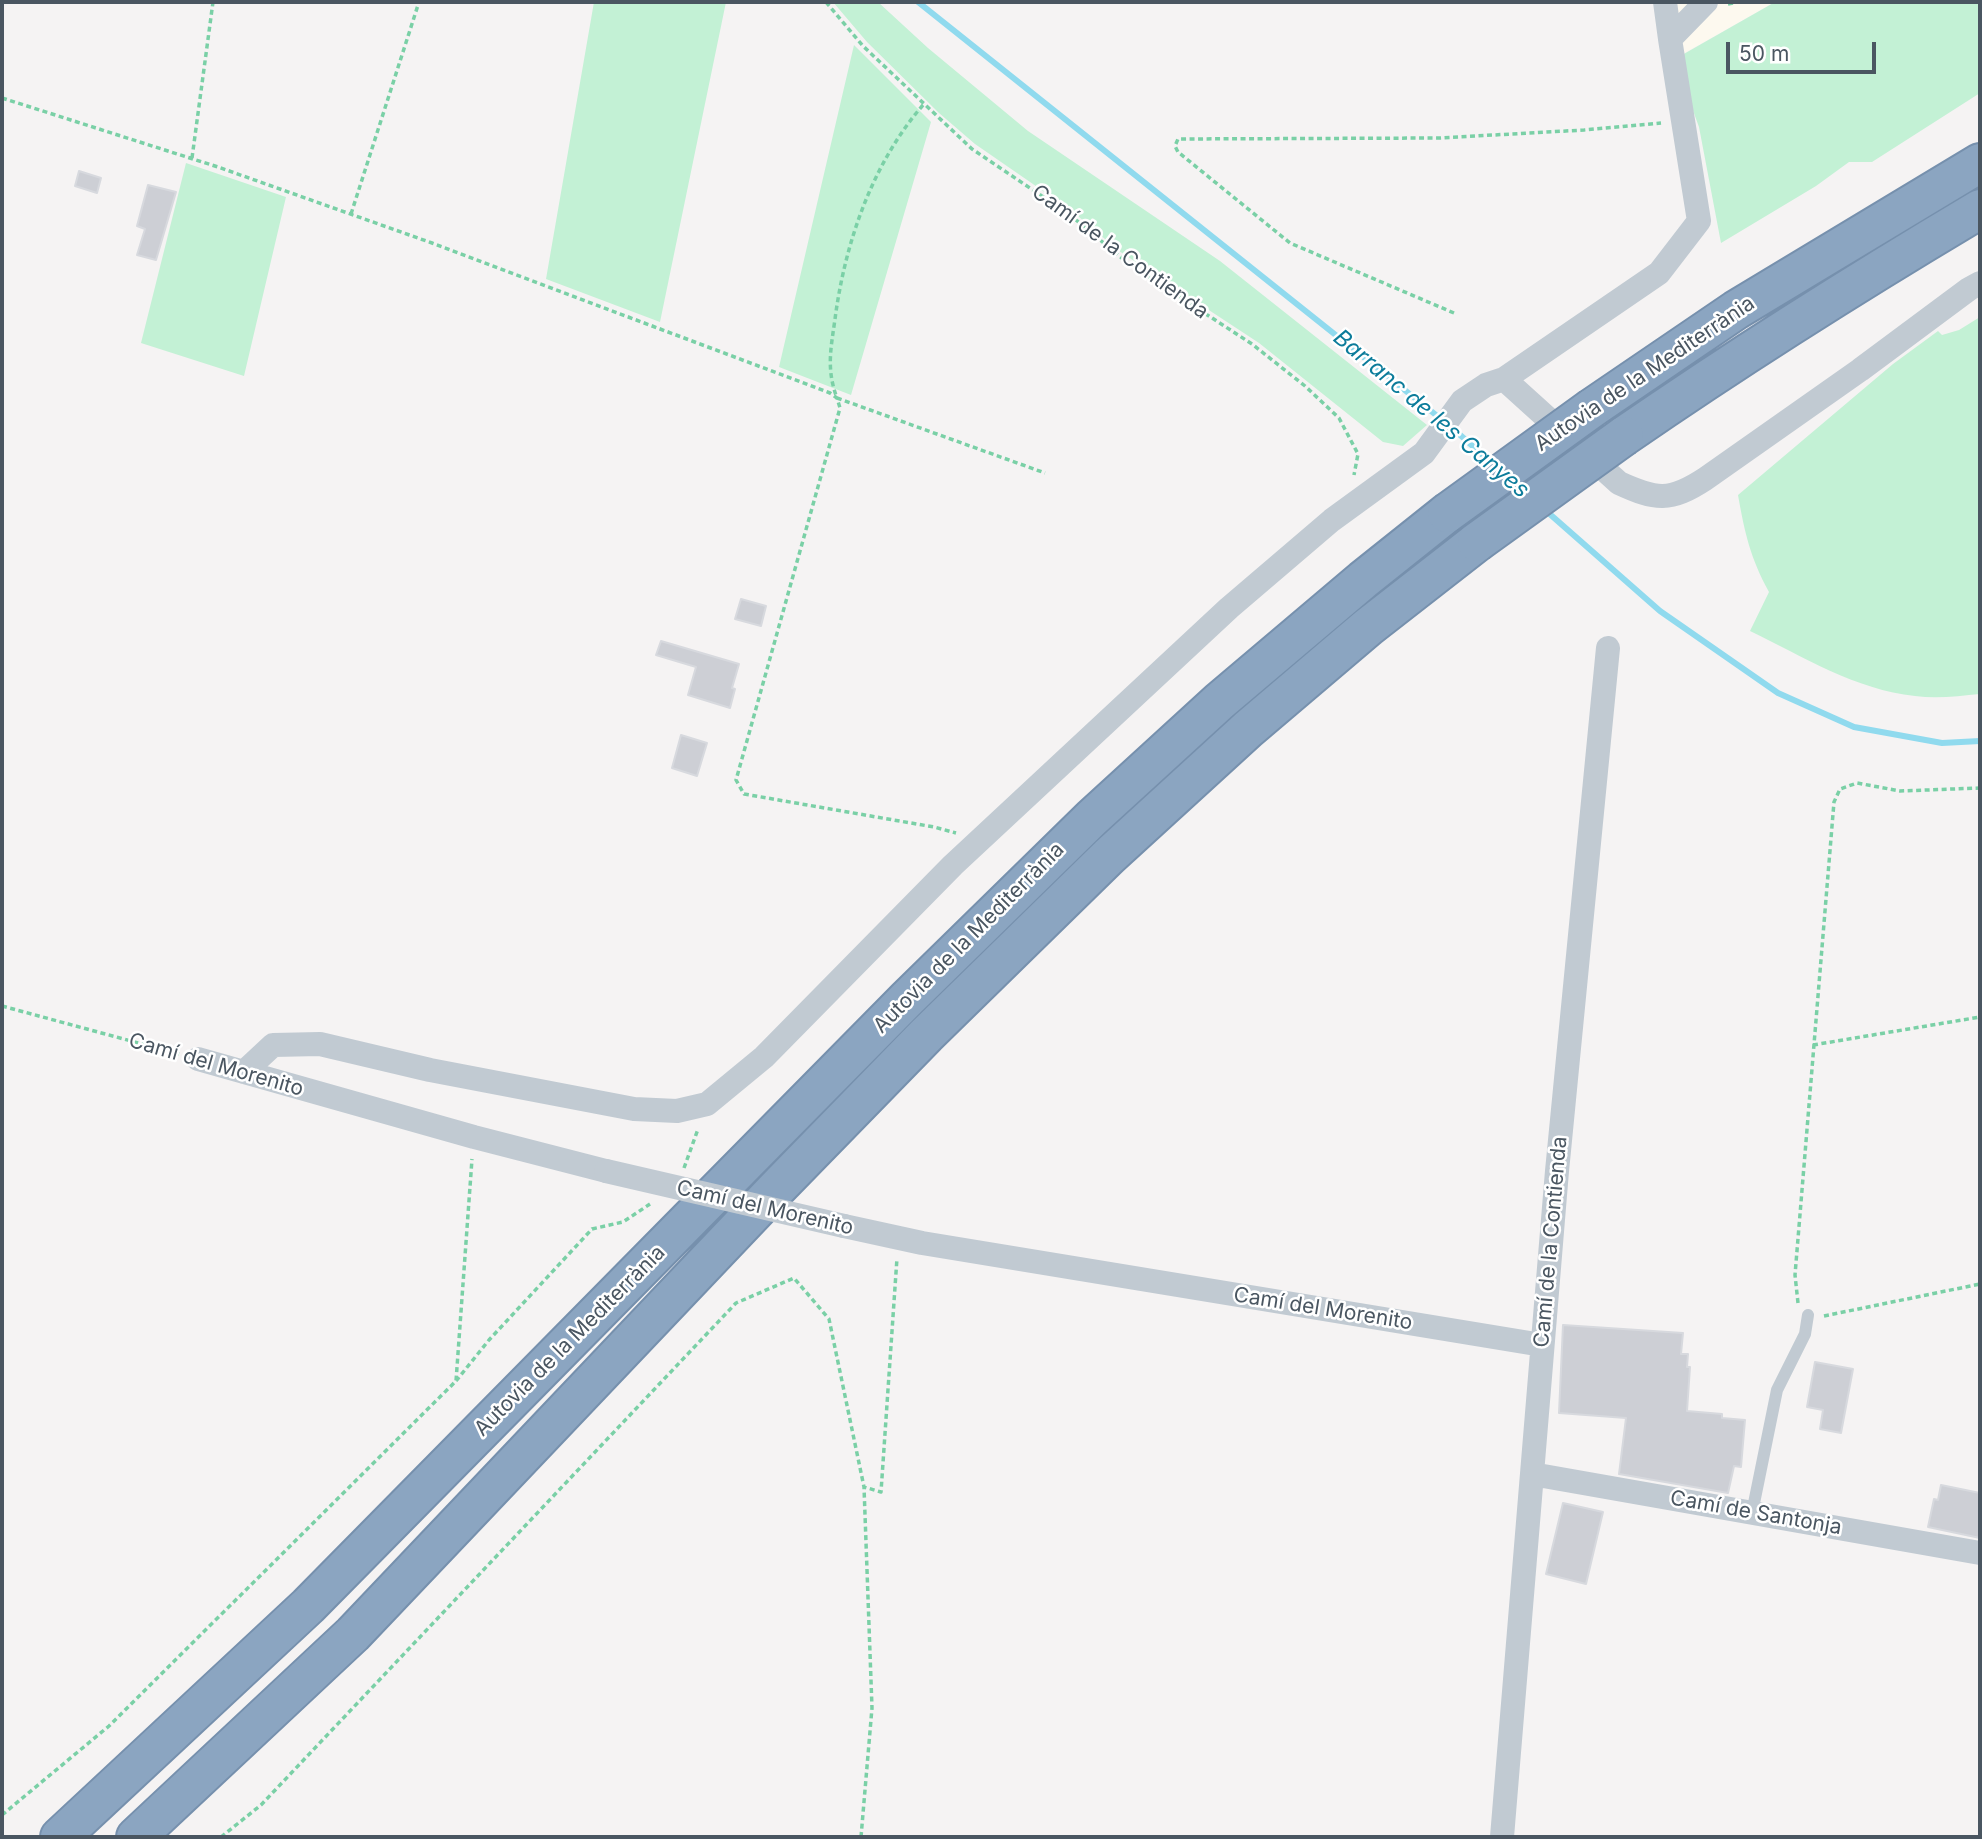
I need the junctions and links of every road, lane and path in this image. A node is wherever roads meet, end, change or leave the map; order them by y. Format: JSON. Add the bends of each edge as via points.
{"nodes":[{"id":1,"x":213,"y":2,"type":"edge"},
{"id":2,"x":419,"y":2,"type":"edge"},
{"id":3,"x":826,"y":2,"type":"edge"},
{"id":4,"x":1665,"y":2,"type":"edge"},
{"id":5,"x":1706,"y":2,"type":"edge"},
{"id":6,"x":1670,"y":39,"type":"junction"},
{"id":7,"x":2,"y":98,"type":"edge"},
{"id":8,"x":923,"y":105,"type":"junction"},
{"id":9,"x":1683,"y":121,"type":"junction"},
{"id":10,"x":192,"y":158,"type":"junction"},
{"id":11,"x":1980,"y":163,"type":"edge"},
{"id":12,"x":1980,"y":209,"type":"edge"},
{"id":13,"x":351,"y":214,"type":"junction"},
{"id":14,"x":1980,"y":283,"type":"edge"},
{"id":15,"x":1454,"y":313,"type":"dead end"},
{"id":16,"x":1504,"y":379,"type":"junction"},
{"id":17,"x":837,"y":398,"type":"junction"},
{"id":18,"x":1045,"y":473,"type":"dead end"},
{"id":19,"x":1354,"y":477,"type":"dead end"},
{"id":20,"x":1608,"y":648,"type":"dead end"},
{"id":21,"x":1980,"y":788,"type":"edge"},
{"id":22,"x":977,"y":842,"type":"junction"},
{"id":23,"x":2,"y":1006,"type":"edge"},
{"id":24,"x":1980,"y":1017,"type":"edge"},
{"id":25,"x":1813,"y":1045,"type":"junction"},
{"id":26,"x":198,"y":1059,"type":"joint"},
{"id":27,"x":244,"y":1072,"type":"junction"},
{"id":28,"x":707,"y":1104,"type":"junction"},
{"id":29,"x":474,"y":1137,"type":"junction"},
{"id":30,"x":676,"y":1176,"type":"dead end"},
{"id":31,"x":658,"y":1196,"type":"dead end"},
{"id":32,"x":898,"y":1238,"type":"junction"},
{"id":33,"x":1980,"y":1284,"type":"edge"},
{"id":34,"x":1808,"y":1315,"type":"junction"},
{"id":35,"x":1542,"y":1345,"type":"junction"},
{"id":36,"x":456,"y":1381,"type":"junction"},
{"id":37,"x":1532,"y":1474,"type":"junction"},
{"id":38,"x":864,"y":1487,"type":"junction"},
{"id":39,"x":1752,"y":1513,"type":"junction"},
{"id":40,"x":1980,"y":1553,"type":"edge"},
{"id":41,"x":2,"y":1815,"type":"edge"},
{"id":42,"x":60,"y":1837,"type":"edge"},
{"id":43,"x":136,"y":1837,"type":"edge"},
{"id":44,"x":221,"y":1837,"type":"edge"},
{"id":45,"x":862,"y":1837,"type":"edge"},
{"id":46,"x":1502,"y":1837,"type":"edge"}],
"edges":[{"from":1,"to":10,"type":"path"},
{"from":2,"to":13,"type":"path"},
{"from":3,"to":8,"type":"path","name":"Camí de la Contienda"},
{"from":4,"to":6,"type":"street"},
{"from":5,"to":6,"type":"street"},
{"from":6,"to":9,"type":"street"},
{"from":7,"to":10,"type":"path"},
{"from":8,"to":17,"type":"path","via":[[879,171],[850,238],[829,358]]},
{"from":8,"to":19,"type":"path","name":"Camí de la Contienda","via":[[972,149],[1305,386],[1339,418],[1358,454]]},
{"from":9,"to":15,"type":"path","via":[[1439,138],[1178,139],[1178,152],[1290,243]]},
{"from":9,"to":16,"type":"street","via":[[1699,221],[1659,273]]},
{"from":10,"to":13,"type":"path"},
{"from":11,"to":42,"type":"highway","name":"Autovia de la Mediterrània","bridge":true,"via":[[1736,310],[1592,408],[1447,513],[1220,701],[1092,818],[907,999],[308,1606]]},
{"from":12,"to":43,"type":"highway","name":"Autovia de la Mediterrània","bridge":true,"via":[[1720,370],[1624,436],[1477,542],[1248,729],[1109,856],[926,1035],[353,1634]]},
{"from":13,"to":17,"type":"path"},
{"from":14,"to":16,"type":"street","via":[[1685,493],[1663,497],[1619,483]]},
{"from":16,"to":22,"type":"street","via":[[1462,401],[1424,453],[1332,520],[1229,608]]},
{"from":17,"to":18,"type":"path"},
{"from":17,"to":22,"type":"path","via":[[840,408],[834,431],[736,779],[744,794],[934,827]]},
{"from":20,"to":35,"type":"street","name":"Camí de la Contienda"},
{"from":21,"to":25,"type":"path","via":[[1900,790],[1857,783],[1840,789],[1834,802]]},
{"from":22,"to":28,"type":"street","via":[[764,1057]]},
{"from":23,"to":26,"type":"path","name":"Camí del Morenito"},
{"from":24,"to":25,"type":"path"},
{"from":25,"to":34,"type":"path","via":[[1795,1275],[1798,1302]]},
{"from":26,"to":27,"type":"street","name":"Camí del Morenito"},
{"from":27,"to":28,"type":"street","via":[[273,1045],[320,1044],[634,1109],[677,1111]]},
{"from":27,"to":29,"type":"street","name":"Camí del Morenito"},
{"from":28,"to":30,"type":"path","via":[[686,1166]]},
{"from":29,"to":32,"type":"street","name":"Camí del Morenito","bridge":true},
{"from":29,"to":36,"type":"path"},
{"from":31,"to":36,"type":"path","via":[[623,1222],[592,1228]]},
{"from":32,"to":35,"type":"street","name":"Camí del Morenito"},
{"from":32,"to":38,"type":"path","via":[[881,1492]]},
{"from":33,"to":34,"type":"path","via":[[1819,1318]]},
{"from":34,"to":39,"type":"lane","via":[[1805,1334],[1777,1390]]},
{"from":35,"to":37,"type":"street","name":"Camí de la Contienda"},
{"from":36,"to":41,"type":"path","via":[[108,1726]]},
{"from":37,"to":39,"type":"street","name":"Camí de Santonja"},
{"from":37,"to":46,"type":"street","name":"Camí de la Contienda"},
{"from":38,"to":44,"type":"path","via":[[829,1319],[794,1278],[736,1303],[261,1805]]},
{"from":38,"to":45,"type":"path","via":[[872,1708]]},
{"from":39,"to":40,"type":"street","name":"Camí de Santonja"}]}
